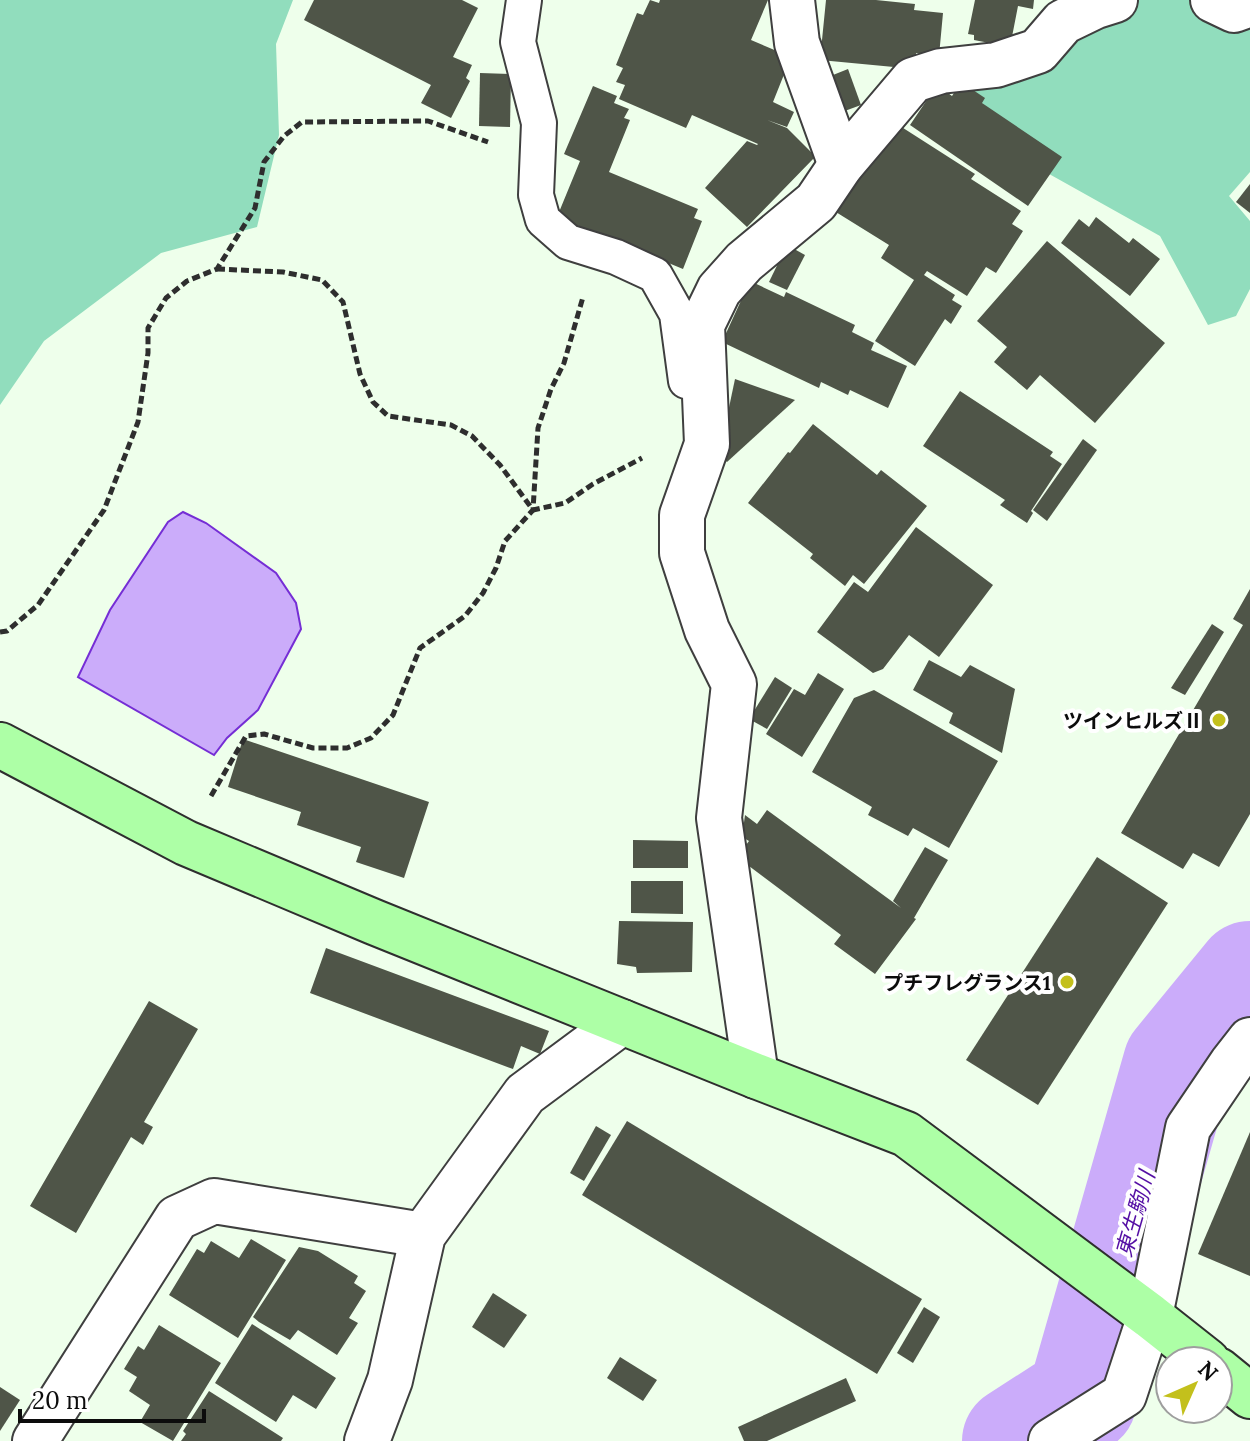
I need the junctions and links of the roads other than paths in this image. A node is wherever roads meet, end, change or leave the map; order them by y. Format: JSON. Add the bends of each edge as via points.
{"nodes":[{"id":1,"x":524,"y":0,"type":"edge"},
{"id":2,"x":792,"y":0,"type":"edge"},
{"id":3,"x":1115,"y":0,"type":"edge"},
{"id":4,"x":1213,"y":0,"type":"edge"},
{"id":5,"x":1250,"y":4,"type":"edge"},
{"id":6,"x":841,"y":165,"type":"junction"},
{"id":7,"x":707,"y":438,"type":"junction"},
{"id":8,"x":0,"y":745,"type":"edge"},
{"id":9,"x":622,"y":1022,"type":"junction"},
{"id":10,"x":1250,"y":1040,"type":"edge"},
{"id":11,"x":756,"y":1076,"type":"junction"},
{"id":12,"x":423,"y":1235,"type":"junction"},
{"id":13,"x":1150,"y":1316,"type":"junction"},
{"id":14,"x":1187,"y":1345,"type":"edge"},
{"id":15,"x":1234,"y":1383,"type":"edge"},
{"id":16,"x":1250,"y":1396,"type":"edge"},
{"id":17,"x":35,"y":1441,"type":"edge"},
{"id":18,"x":367,"y":1441,"type":"edge"},
{"id":19,"x":1051,"y":1441,"type":"edge"}],
"edges":[{"from":1,"to":7,"type":"lane","via":[[518,42],[539,123],[536,195],[543,220],[568,242],[655,275],[677,314],[688,403]]},
{"from":2,"to":6,"type":"street","via":[[797,43]]},
{"from":3,"to":6,"type":"street","via":[[1063,22],[1038,51],[996,65],[913,80]]},
{"from":4,"to":5,"type":"street","via":[[1234,10]]},
{"from":6,"to":7,"type":"street","via":[[816,202],[719,290],[702,325]]},
{"from":7,"to":11,"type":"street","via":[[682,515],[682,553],[707,630],[734,684],[719,818]]},
{"from":8,"to":9,"type":"street","via":[[186,843]]},
{"from":9,"to":11,"type":"street"},
{"from":9,"to":12,"type":"street","via":[[525,1094]]},
{"from":10,"to":13,"type":"street","via":[[1188,1128]]},
{"from":11,"to":13,"type":"street","via":[[906,1134]]},
{"from":12,"to":17,"type":"street","via":[[214,1201],[177,1218]]},
{"from":12,"to":18,"type":"street","via":[[390,1380]]},
{"from":13,"to":14,"type":"street"},
{"from":13,"to":19,"type":"street","via":[[1124,1395]]},
{"from":15,"to":16,"type":"street"}]}
